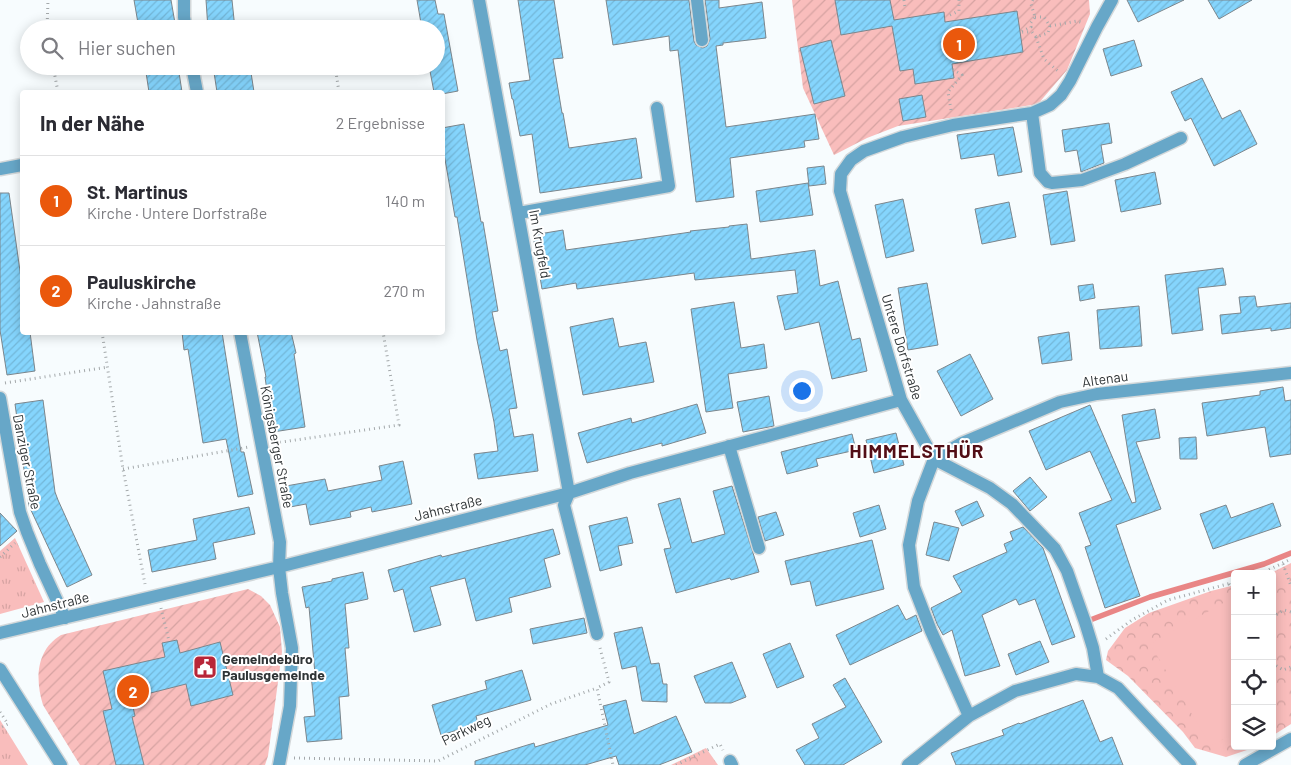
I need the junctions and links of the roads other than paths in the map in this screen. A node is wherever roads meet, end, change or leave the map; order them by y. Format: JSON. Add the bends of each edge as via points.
{"nodes":[{"id":1,"x":184,"y":0,"type":"edge"},
{"id":2,"x":480,"y":0,"type":"edge"},
{"id":3,"x":697,"y":0,"type":"edge"},
{"id":4,"x":1112,"y":0,"type":"edge"},
{"id":5,"x":184,"y":20,"type":"edge"},
{"id":6,"x":702,"y":40,"type":"dead end"},
{"id":7,"x":194,"y":75,"type":"edge"},
{"id":8,"x":197,"y":90,"type":"edge"},
{"id":9,"x":658,"y":108,"type":"dead end"},
{"id":10,"x":1032,"y":113,"type":"junction"},
{"id":11,"x":1181,"y":138,"type":"dead end"},
{"id":12,"x":20,"y":165,"type":"edge"},
{"id":13,"x":0,"y":169,"type":"edge"},
{"id":14,"x":519,"y":213,"type":"junction"},
{"id":15,"x":241,"y":335,"type":"edge"},
{"id":16,"x":1291,"y":373,"type":"edge"},
{"id":17,"x":0,"y":398,"type":"edge"},
{"id":18,"x":901,"y":400,"type":"junction"},
{"id":19,"x":729,"y":446,"type":"junction"},
{"id":20,"x":934,"y":459,"type":"junction"},
{"id":21,"x":569,"y":493,"type":"junction"},
{"id":22,"x":759,"y":548,"type":"dead end"},
{"id":23,"x":279,"y":567,"type":"junction"},
{"id":24,"x":65,"y":618,"type":"junction"},
{"id":25,"x":0,"y":633,"type":"edge"},
{"id":26,"x":597,"y":634,"type":"road end"},
{"id":27,"x":0,"y":668,"type":"edge"},
{"id":28,"x":1098,"y":677,"type":"junction"},
{"id":29,"x":969,"y":716,"type":"junction"},
{"id":30,"x":1291,"y":740,"type":"edge"},
{"id":31,"x":280,"y":761,"type":"edge"},
{"id":32,"x":61,"y":765,"type":"edge"},
{"id":33,"x":908,"y":765,"type":"edge"},
{"id":34,"x":1190,"y":765,"type":"edge"},
{"id":35,"x":1245,"y":765,"type":"edge"}],
"edges":[{"from":1,"to":5,"type":"street"},
{"from":2,"to":14,"type":"street","name":"Im Krugfeld"},
{"from":3,"to":6,"type":"street"},
{"from":4,"to":10,"type":"street","name":"Untere Dorfstraße","via":[[1061,95],[1050,105]]},
{"from":7,"to":8,"type":"street"},
{"from":9,"to":14,"type":"street","via":[[669,186]]},
{"from":10,"to":11,"type":"street","via":[[1040,173],[1052,183],[1082,180]]},
{"from":10,"to":18,"type":"street","name":"Untere Dorfstraße","via":[[953,125],[903,137],[864,151],[851,160],[841,174],[840,191]]},
{"from":12,"to":13,"type":"street"},
{"from":14,"to":21,"type":"street","name":"Im Krugfeld"},
{"from":15,"to":23,"type":"street","name":"Königsberger Straße","via":[[280,542]]},
{"from":16,"to":20,"type":"street","name":"Altenau","via":[[1097,394],[1060,402],[962,443]]},
{"from":17,"to":24,"type":"street","name":"Danziger Straße","via":[[20,512]]},
{"from":18,"to":19,"type":"street","name":"Jahnstraße"},
{"from":18,"to":20,"type":"street","name":"Untere Dorfstraße"},
{"from":19,"to":21,"type":"street","name":"Jahnstraße","via":[[630,472]]},
{"from":19,"to":22,"type":"street"},
{"from":20,"to":28,"type":"street","via":[[990,488],[1012,504],[1054,549],[1067,571],[1085,622]]},
{"from":20,"to":29,"type":"street","via":[[918,500],[909,545],[914,588]]},
{"from":21,"to":23,"type":"street","name":"Jahnstraße"},
{"from":21,"to":26,"type":"street","via":[[564,505]]},
{"from":23,"to":24,"type":"street","name":"Jahnstraße"},
{"from":23,"to":31,"type":"street","name":"Königsberger Straße","via":[[292,648],[290,706]]},
{"from":24,"to":25,"type":"street","name":"Jahnstraße"},
{"from":27,"to":32,"type":"street"},
{"from":28,"to":29,"type":"street","via":[[1076,674],[1015,691]]},
{"from":28,"to":34,"type":"street","via":[[1118,688]]},
{"from":29,"to":33,"type":"street"},
{"from":30,"to":35,"type":"street"}]}
